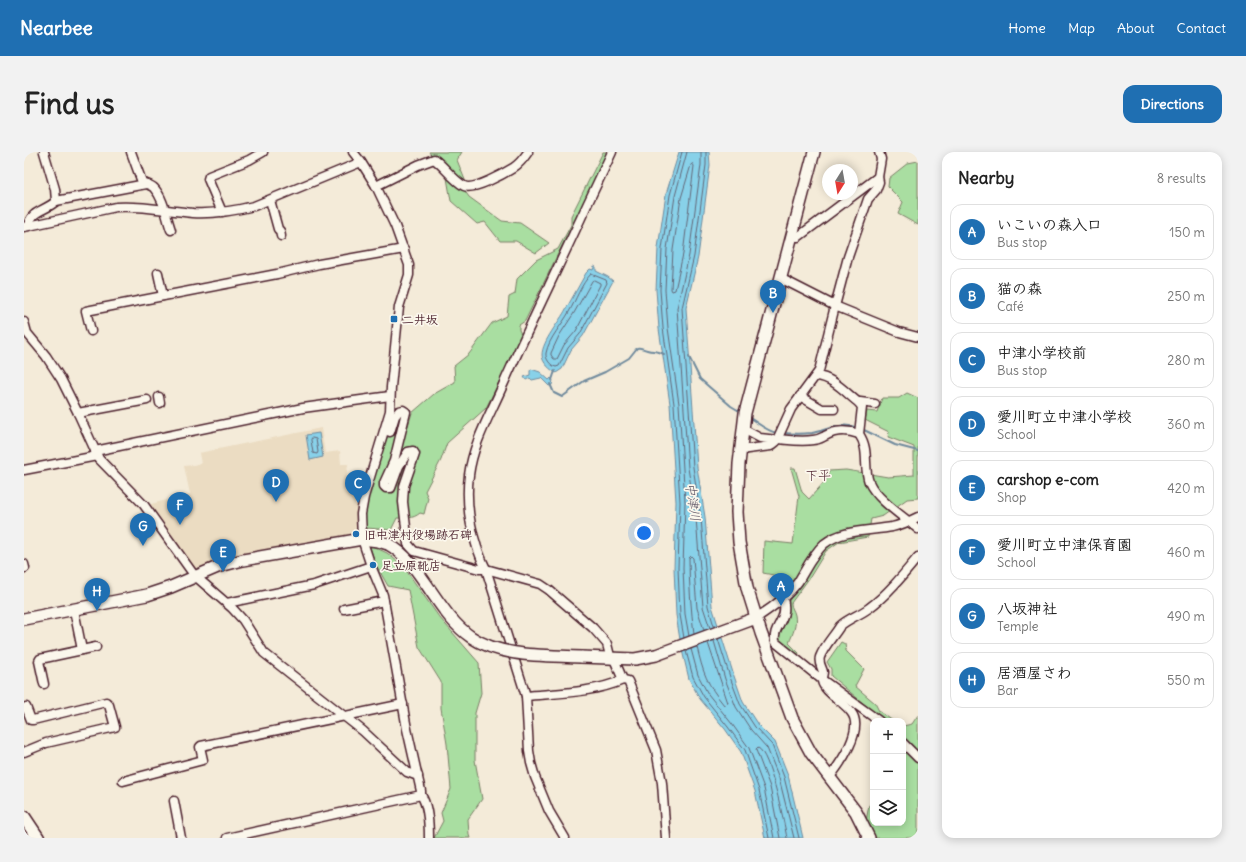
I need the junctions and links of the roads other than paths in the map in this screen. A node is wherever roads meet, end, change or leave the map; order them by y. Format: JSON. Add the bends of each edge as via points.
{"nodes":[{"id":1,"x":44,"y":152,"type":"edge"},
{"id":2,"x":131,"y":152,"type":"edge"},
{"id":3,"x":263,"y":152,"type":"edge"},
{"id":4,"x":353,"y":152,"type":"edge"},
{"id":5,"x":528,"y":152,"type":"edge"},
{"id":6,"x":612,"y":152,"type":"edge"},
{"id":7,"x":814,"y":152,"type":"edge"},
{"id":8,"x":879,"y":152,"type":"edge"},
{"id":9,"x":361,"y":162,"type":"junction"},
{"id":10,"x":878,"y":177,"type":"junction"},
{"id":11,"x":146,"y":184,"type":"junction"},
{"id":12,"x":376,"y":186,"type":"junction"},
{"id":13,"x":270,"y":200,"type":"junction"},
{"id":14,"x":56,"y":201,"type":"junction"},
{"id":15,"x":165,"y":209,"type":"junction"},
{"id":16,"x":222,"y":212,"type":"junction"},
{"id":17,"x":26,"y":227,"type":"edge"},
{"id":18,"x":171,"y":230,"type":"dead end"},
{"id":19,"x":281,"y":236,"type":"dead end"},
{"id":20,"x":791,"y":236,"type":"junction"},
{"id":21,"x":404,"y":249,"type":"junction"},
{"id":22,"x":158,"y":273,"type":"dead end"},
{"id":23,"x":780,"y":278,"type":"junction"},
{"id":24,"x":163,"y":296,"type":"junction"},
{"id":25,"x":835,"y":306,"type":"junction"},
{"id":26,"x":24,"y":322,"type":"edge"},
{"id":27,"x":92,"y":331,"type":"dead end"},
{"id":28,"x":918,"y":337,"type":"edge"},
{"id":29,"x":816,"y":376,"type":"junction"},
{"id":30,"x":390,"y":396,"type":"junction"},
{"id":31,"x":800,"y":396,"type":"junction"},
{"id":32,"x":147,"y":400,"type":"dead end"},
{"id":33,"x":859,"y":403,"type":"junction"},
{"id":34,"x":875,"y":404,"type":"dead end"},
{"id":35,"x":834,"y":409,"type":"dead end"},
{"id":36,"x":78,"y":413,"type":"junction"},
{"id":37,"x":743,"y":429,"type":"junction"},
{"id":38,"x":860,"y":430,"type":"junction"},
{"id":39,"x":778,"y":439,"type":"junction"},
{"id":40,"x":379,"y":447,"type":"junction"},
{"id":41,"x":740,"y":450,"type":"junction"},
{"id":42,"x":96,"y":453,"type":"junction"},
{"id":43,"x":24,"y":470,"type":"edge"},
{"id":44,"x":918,"y":517,"type":"edge"},
{"id":45,"x":909,"y":521,"type":"junction"},
{"id":46,"x":918,"y":529,"type":"edge"},
{"id":47,"x":362,"y":539,"type":"junction"},
{"id":48,"x":918,"y":557,"type":"edge"},
{"id":49,"x":371,"y":566,"type":"junction"},
{"id":50,"x":486,"y":569,"type":"junction"},
{"id":51,"x":197,"y":576,"type":"junction"},
{"id":52,"x":784,"y":599,"type":"junction"},
{"id":53,"x":384,"y":601,"type":"junction"},
{"id":54,"x":227,"y":603,"type":"junction"},
{"id":55,"x":348,"y":609,"type":"dead end"},
{"id":56,"x":74,"y":610,"type":"junction"},
{"id":57,"x":24,"y":620,"type":"edge"},
{"id":58,"x":752,"y":620,"type":"junction"},
{"id":59,"x":96,"y":647,"type":"dead end"},
{"id":60,"x":82,"y":650,"type":"junction"},
{"id":61,"x":614,"y":659,"type":"junction"},
{"id":62,"x":821,"y":679,"type":"junction"},
{"id":63,"x":623,"y":680,"type":"junction"},
{"id":64,"x":44,"y":684,"type":"dead end"},
{"id":65,"x":526,"y":696,"type":"junction"},
{"id":66,"x":403,"y":704,"type":"junction"},
{"id":67,"x":24,"y":708,"type":"edge"},
{"id":68,"x":344,"y":716,"type":"junction"},
{"id":69,"x":875,"y":718,"type":"edge"},
{"id":70,"x":906,"y":746,"type":"edge"},
{"id":71,"x":24,"y":752,"type":"edge"},
{"id":72,"x":918,"y":758,"type":"edge"},
{"id":73,"x":418,"y":776,"type":"junction"},
{"id":74,"x":829,"y":778,"type":"junction"},
{"id":75,"x":122,"y":781,"type":"dead end"},
{"id":76,"x":421,"y":795,"type":"junction"},
{"id":77,"x":174,"y":801,"type":"dead end"},
{"id":78,"x":24,"y":817,"type":"edge"},
{"id":79,"x":31,"y":833,"type":"edge"},
{"id":80,"x":181,"y":838,"type":"edge"},
{"id":81,"x":227,"y":838,"type":"edge"},
{"id":82,"x":429,"y":838,"type":"edge"},
{"id":83,"x":565,"y":838,"type":"edge"},
{"id":84,"x":666,"y":838,"type":"edge"},
{"id":85,"x":869,"y":838,"type":"edge"}],
"edges":[{"from":1,"to":14,"type":"street"},
{"from":2,"to":11,"type":"street","via":[[142,182]]},
{"from":3,"to":16,"type":"street","via":[[209,176]]},
{"from":4,"to":9,"type":"street"},
{"from":5,"to":12,"type":"street","via":[[514,167],[501,175],[468,187],[434,159]]},
{"from":6,"to":50,"type":"street","via":[[518,350],[472,458],[468,490],[470,517],[475,541]]},
{"from":7,"to":20,"type":"street"},
{"from":8,"to":10,"type":"street","via":[[881,159]]},
{"from":9,"to":12,"type":"street"},
{"from":9,"to":13,"type":"street"},
{"from":10,"to":20,"type":"street","via":[[798,237]]},
{"from":10,"to":25,"type":"street","via":[[879,182],[868,199],[848,257]]},
{"from":11,"to":14,"type":"street"},
{"from":11,"to":15,"type":"street","via":[[153,187]]},
{"from":12,"to":21,"type":"street"},
{"from":13,"to":16,"type":"street","via":[[236,211]]},
{"from":13,"to":19,"type":"street"},
{"from":14,"to":17,"type":"street","via":[[32,216]]},
{"from":15,"to":16,"type":"street","via":[[193,213]]},
{"from":15,"to":17,"type":"street","via":[[116,207]]},
{"from":15,"to":18,"type":"street"},
{"from":20,"to":23,"type":"street"},
{"from":21,"to":24,"type":"street"},
{"from":21,"to":30,"type":"street","via":[[409,265],[409,276],[399,307]]},
{"from":22,"to":24,"type":"street"},
{"from":23,"to":25,"type":"street"},
{"from":23,"to":37,"type":"street"},
{"from":24,"to":27,"type":"street","via":[[86,311]]},
{"from":25,"to":28,"type":"street"},
{"from":25,"to":29,"type":"street"},
{"from":26,"to":36,"type":"street","via":[[28,333],[61,379]]},
{"from":29,"to":31,"type":"street"},
{"from":29,"to":33,"type":"street","via":[[834,382]]},
{"from":30,"to":40,"type":"street","via":[[390,411]]},
{"from":30,"to":42,"type":"street","via":[[303,408]]},
{"from":31,"to":35,"type":"street","via":[[822,409]]},
{"from":31,"to":39,"type":"street","via":[[791,409]]},
{"from":32,"to":36,"type":"street"},
{"from":33,"to":34,"type":"street"},
{"from":33,"to":38,"type":"street","via":[[862,407]]},
{"from":36,"to":42,"type":"street"},
{"from":37,"to":39,"type":"street","via":[[760,438]]},
{"from":37,"to":41,"type":"street"},
{"from":38,"to":39,"type":"street","via":[[838,431],[805,442]]},
{"from":38,"to":45,"type":"street","via":[[870,483],[887,503]]},
{"from":39,"to":41,"type":"street","via":[[771,446]]},
{"from":40,"to":47,"type":"street","via":[[364,497],[361,514]]},
{"from":40,"to":50,"type":"street","via":[[384,447],[399,411],[406,412],[394,460],[384,486],[391,488],[399,466],[408,452],[414,452],[403,493],[408,544],[414,551]]},
{"from":41,"to":58,"type":"street","via":[[737,512],[739,542]]},
{"from":42,"to":43,"type":"street"},
{"from":42,"to":51,"type":"street","via":[[144,505]]},
{"from":44,"to":45,"type":"street"},
{"from":45,"to":46,"type":"street"},
{"from":45,"to":52,"type":"street","via":[[851,533],[824,544]]},
{"from":47,"to":49,"type":"street"},
{"from":47,"to":51,"type":"street","via":[[243,560]]},
{"from":47,"to":61,"type":"street","bridge":true,"via":[[378,541],[400,550],[460,628],[486,645],[520,653]]},
{"from":48,"to":62,"type":"street","via":[[901,578],[869,608],[840,626],[820,656],[823,671]]},
{"from":49,"to":53,"type":"street"},
{"from":49,"to":54,"type":"street","via":[[314,585]]},
{"from":50,"to":61,"type":"street","via":[[540,584],[549,590],[593,628],[607,644],[610,656]]},
{"from":50,"to":65,"type":"street"},
{"from":51,"to":54,"type":"street"},
{"from":51,"to":56,"type":"street","via":[[147,595]]},
{"from":52,"to":58,"type":"street"},
{"from":52,"to":62,"type":"street","via":[[785,612],[774,635],[775,642]]},
{"from":53,"to":55,"type":"street"},
{"from":53,"to":66,"type":"street"},
{"from":54,"to":68,"type":"street","via":[[264,653]]},
{"from":56,"to":57,"type":"street"},
{"from":56,"to":60,"type":"street"},
{"from":58,"to":61,"type":"street","via":[[656,655]]},
{"from":58,"to":74,"type":"street","via":[[792,718],[811,753]]},
{"from":59,"to":60,"type":"street"},
{"from":60,"to":64,"type":"street","via":[[40,659]]},
{"from":61,"to":63,"type":"street"},
{"from":62,"to":69,"type":"street"},
{"from":62,"to":74,"type":"street","via":[[823,686],[851,711],[855,721],[853,734],[843,759]]},
{"from":63,"to":65,"type":"street","via":[[591,690]]},
{"from":63,"to":84,"type":"street","via":[[628,681],[656,750],[662,783]]},
{"from":65,"to":83,"type":"street","via":[[531,763],[549,811]]},
{"from":66,"to":68,"type":"street"},
{"from":66,"to":73,"type":"street"},
{"from":67,"to":71,"type":"street","via":[[26,707],[33,720],[106,702],[115,727],[46,743]]},
{"from":68,"to":73,"type":"street","via":[[407,772]]},
{"from":68,"to":75,"type":"street","via":[[201,746],[203,760]]},
{"from":70,"to":72,"type":"street"},
{"from":73,"to":76,"type":"street"},
{"from":74,"to":85,"type":"street","via":[[856,812]]},
{"from":76,"to":81,"type":"street"},
{"from":76,"to":82,"type":"street","via":[[428,817]]},
{"from":77,"to":80,"type":"street"},
{"from":78,"to":79,"type":"main road"}]}
